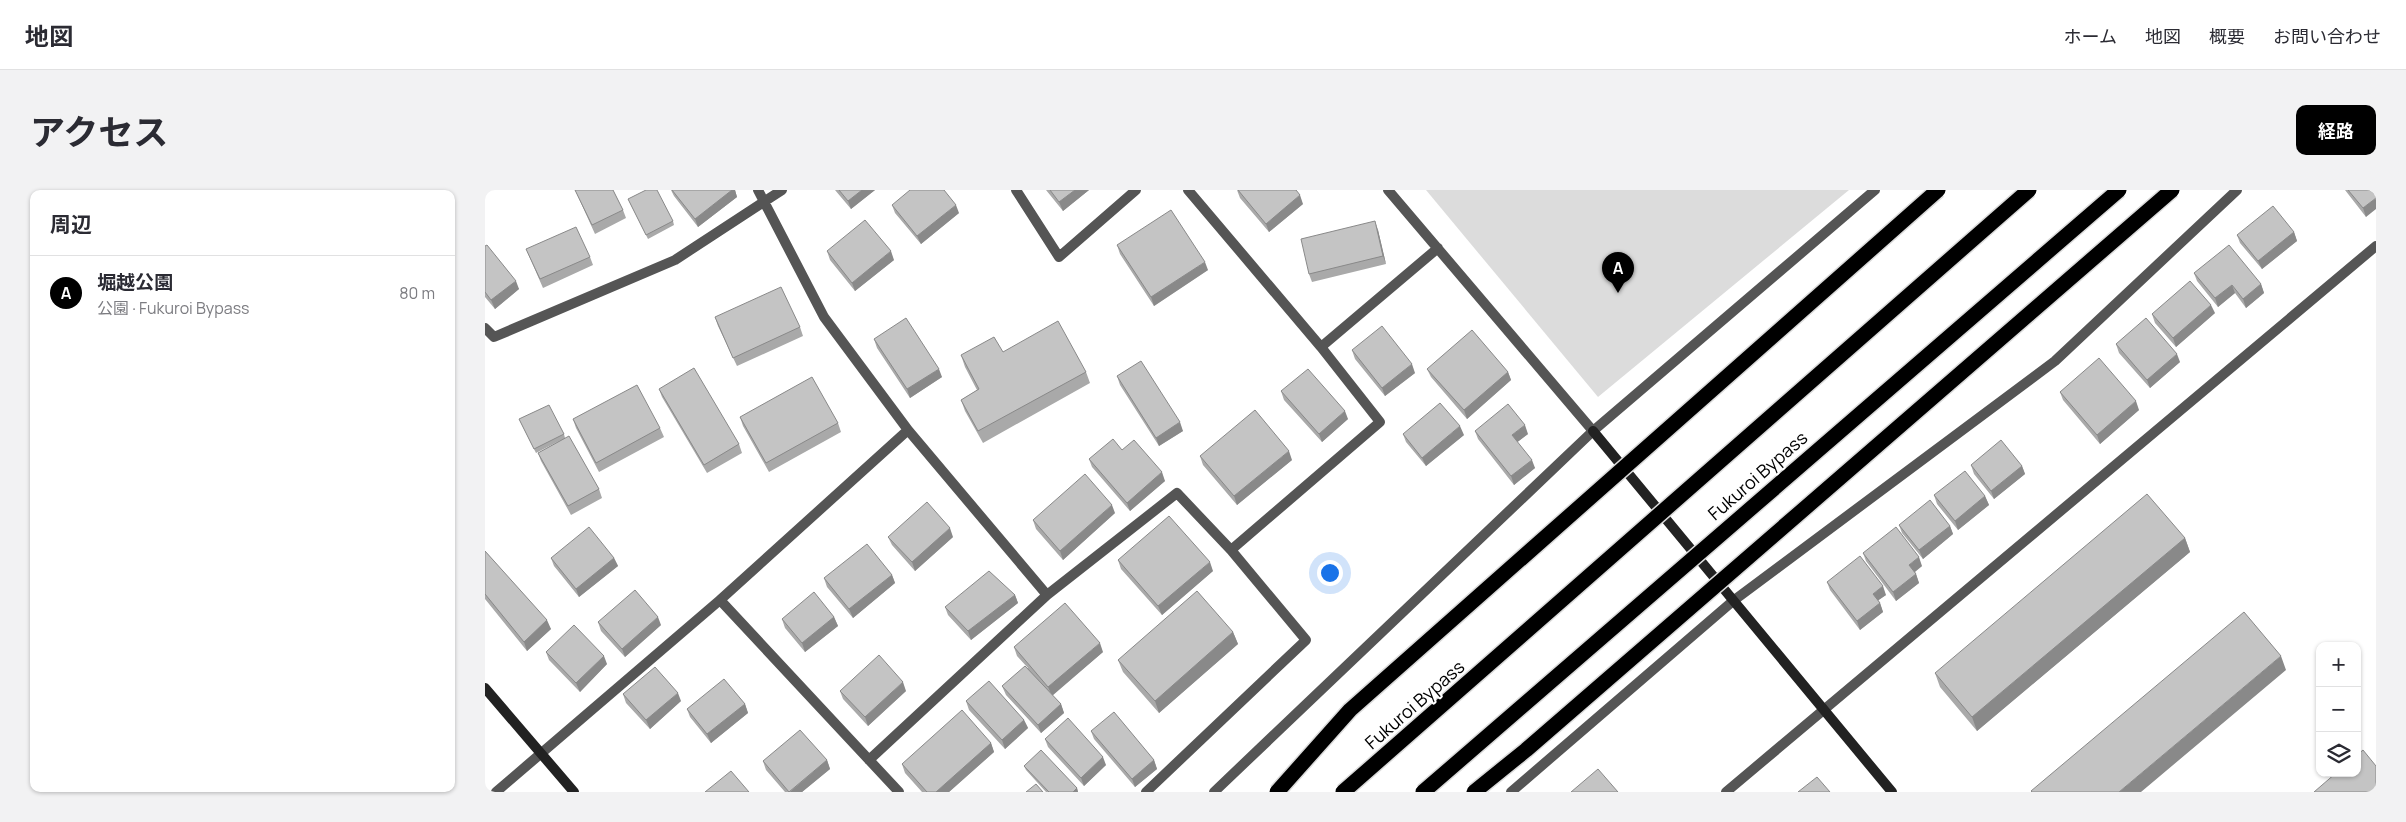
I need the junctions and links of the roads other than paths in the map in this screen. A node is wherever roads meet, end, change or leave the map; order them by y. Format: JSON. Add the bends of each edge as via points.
{"nodes":[{"id":1,"x":758,"y":190,"type":"edge"},
{"id":2,"x":782,"y":190,"type":"edge"},
{"id":3,"x":1016,"y":190,"type":"edge"},
{"id":4,"x":1136,"y":190,"type":"edge"},
{"id":5,"x":1188,"y":190,"type":"edge"},
{"id":6,"x":1388,"y":190,"type":"edge"},
{"id":7,"x":1875,"y":190,"type":"edge"},
{"id":8,"x":1938,"y":190,"type":"edge"},
{"id":9,"x":2029,"y":190,"type":"edge"},
{"id":10,"x":2119,"y":190,"type":"edge"},
{"id":11,"x":2172,"y":190,"type":"edge"},
{"id":12,"x":2237,"y":190,"type":"edge"},
{"id":13,"x":765,"y":201,"type":"junction"},
{"id":14,"x":2376,"y":246,"type":"edge"},
{"id":15,"x":1438,"y":248,"type":"junction"},
{"id":16,"x":485,"y":328,"type":"edge"},
{"id":17,"x":1321,"y":348,"type":"junction"},
{"id":18,"x":907,"y":430,"type":"junction"},
{"id":19,"x":1593,"y":431,"type":"junction"},
{"id":20,"x":1231,"y":550,"type":"junction"},
{"id":21,"x":1047,"y":595,"type":"junction"},
{"id":22,"x":720,"y":600,"type":"junction"},
{"id":23,"x":1733,"y":600,"type":"junction"},
{"id":24,"x":485,"y":688,"type":"edge"},
{"id":25,"x":1825,"y":710,"type":"junction"},
{"id":26,"x":541,"y":753,"type":"junction"},
{"id":27,"x":869,"y":760,"type":"junction"},
{"id":28,"x":496,"y":792,"type":"edge"},
{"id":29,"x":574,"y":792,"type":"edge"},
{"id":30,"x":899,"y":792,"type":"edge"},
{"id":31,"x":1146,"y":792,"type":"edge"},
{"id":32,"x":1214,"y":792,"type":"edge"},
{"id":33,"x":1277,"y":792,"type":"edge"},
{"id":34,"x":1343,"y":792,"type":"edge"},
{"id":35,"x":1423,"y":792,"type":"edge"},
{"id":36,"x":1474,"y":792,"type":"edge"},
{"id":37,"x":1511,"y":792,"type":"edge"},
{"id":38,"x":1726,"y":792,"type":"edge"},
{"id":39,"x":1892,"y":792,"type":"edge"}],
"edges":[{"from":1,"to":13,"type":"street"},
{"from":2,"to":13,"type":"street"},
{"from":3,"to":4,"type":"street","via":[[1059,257]]},
{"from":5,"to":17,"type":"street"},
{"from":6,"to":15,"type":"street"},
{"from":7,"to":19,"type":"street"},
{"from":8,"to":33,"type":"highway","bridge":true,"via":[[1350,710]]},
{"from":9,"to":34,"type":"highway","name":"Fukuroi Bypass","bridge":true},
{"from":10,"to":35,"type":"highway","name":"Fukuroi Bypass","bridge":true},
{"from":11,"to":36,"type":"highway","bridge":true},
{"from":12,"to":23,"type":"street","via":[[2055,360]]},
{"from":13,"to":16,"type":"street","via":[[675,260],[494,337]]},
{"from":13,"to":18,"type":"street","via":[[824,317]]},
{"from":14,"to":25,"type":"street"},
{"from":15,"to":17,"type":"street"},
{"from":15,"to":19,"type":"street"},
{"from":17,"to":20,"type":"street","via":[[1379,422]]},
{"from":18,"to":21,"type":"street"},
{"from":18,"to":22,"type":"street"},
{"from":19,"to":23,"type":"street"},
{"from":19,"to":32,"type":"street"},
{"from":20,"to":21,"type":"street","via":[[1177,493]]},
{"from":20,"to":31,"type":"street","via":[[1306,640]]},
{"from":21,"to":27,"type":"street"},
{"from":22,"to":26,"type":"street"},
{"from":22,"to":27,"type":"street"},
{"from":23,"to":25,"type":"street"},
{"from":23,"to":37,"type":"street"},
{"from":24,"to":26,"type":"street"},
{"from":25,"to":38,"type":"street"},
{"from":25,"to":39,"type":"street"},
{"from":26,"to":28,"type":"street"},
{"from":26,"to":29,"type":"street"},
{"from":27,"to":30,"type":"street"}]}
